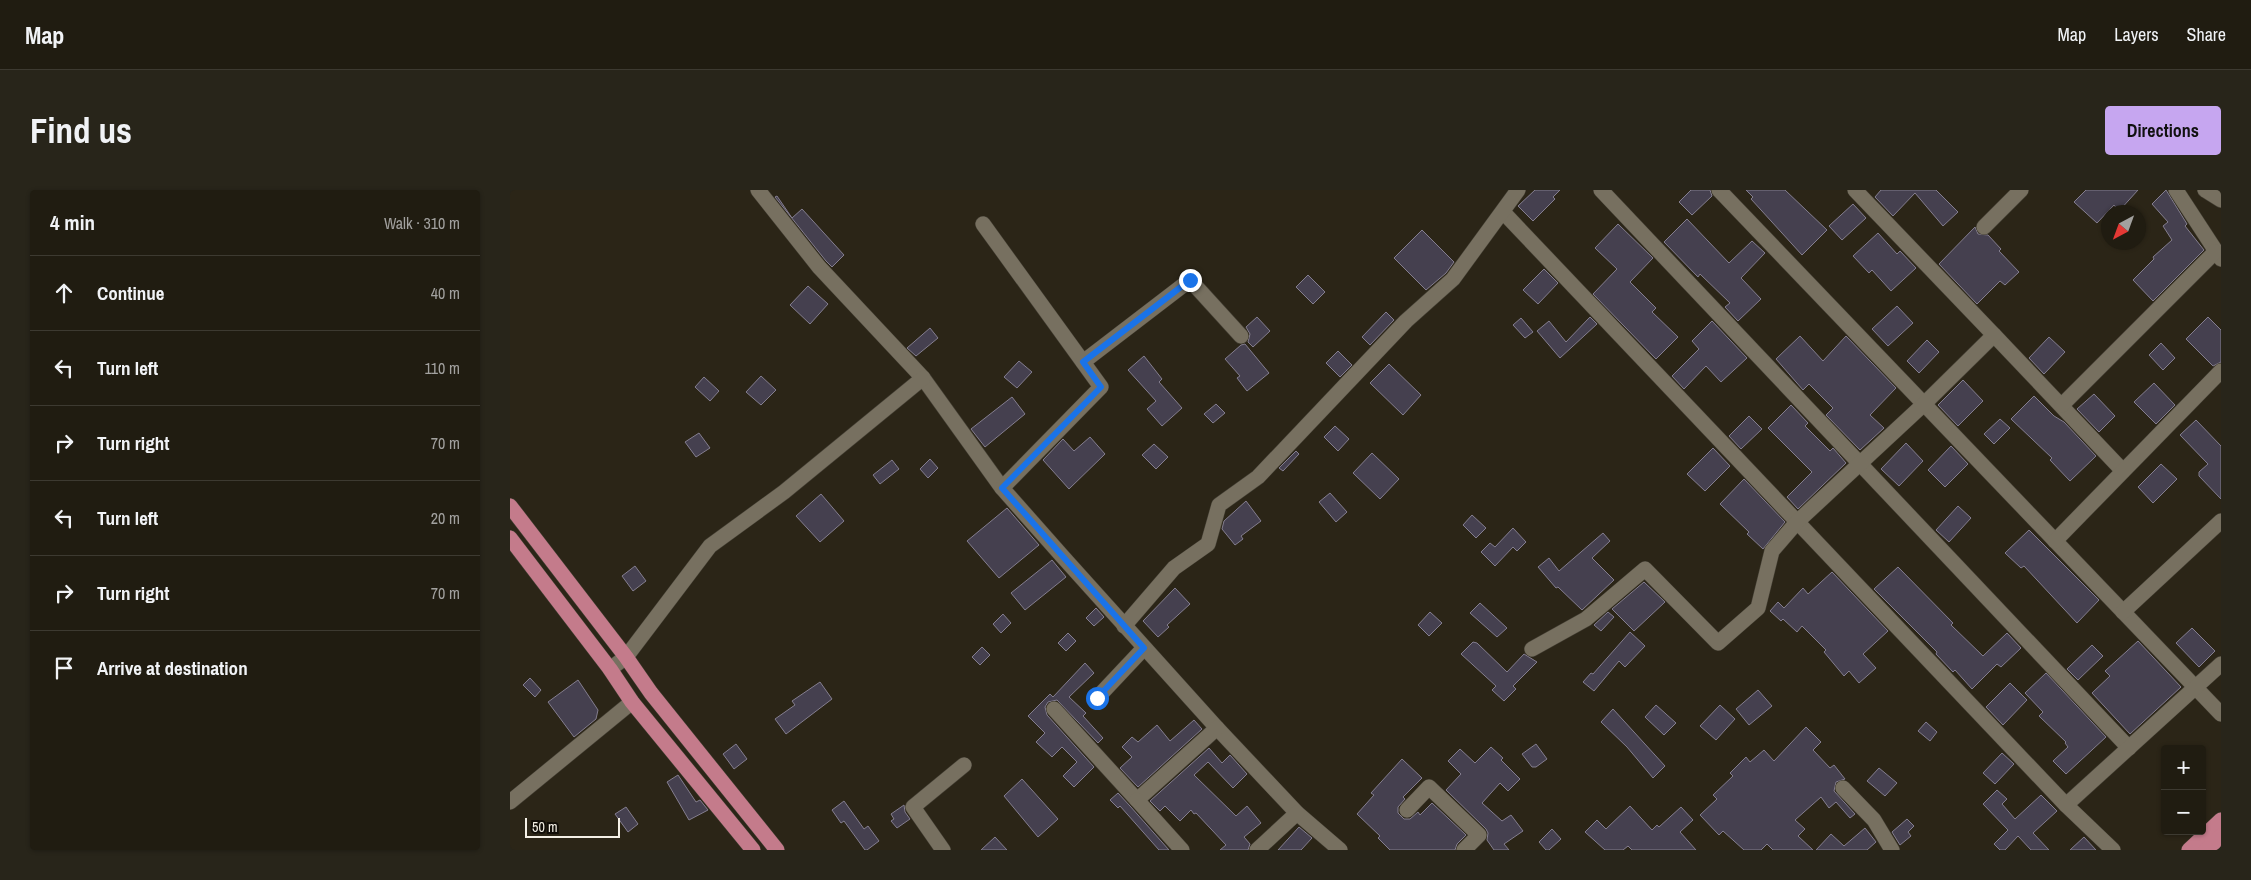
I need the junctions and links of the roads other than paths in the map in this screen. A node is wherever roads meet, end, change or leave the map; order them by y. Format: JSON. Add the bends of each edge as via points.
{"nodes":[{"id":1,"x":758,"y":190,"type":"edge"},
{"id":2,"x":1518,"y":190,"type":"edge"},
{"id":3,"x":1601,"y":190,"type":"edge"},
{"id":4,"x":1719,"y":190,"type":"edge"},
{"id":5,"x":1855,"y":190,"type":"edge"},
{"id":6,"x":2020,"y":190,"type":"edge"},
{"id":7,"x":2176,"y":190,"type":"edge"},
{"id":8,"x":2205,"y":190,"type":"edge"},
{"id":9,"x":2221,"y":200,"type":"edge"},
{"id":10,"x":1504,"y":213,"type":"junction"},
{"id":11,"x":983,"y":224,"type":"dead end"},
{"id":12,"x":1984,"y":227,"type":"dead end"},
{"id":13,"x":2218,"y":256,"type":"edge"},
{"id":14,"x":1994,"y":335,"type":"junction"},
{"id":15,"x":1241,"y":336,"type":"dead end"},
{"id":16,"x":1083,"y":362,"type":"junction"},
{"id":17,"x":2221,"y":371,"type":"edge"},
{"id":18,"x":923,"y":378,"type":"junction"},
{"id":19,"x":1924,"y":404,"type":"junction"},
{"id":20,"x":2062,"y":405,"type":"junction"},
{"id":21,"x":1860,"y":464,"type":"junction"},
{"id":22,"x":2123,"y":471,"type":"junction"},
{"id":23,"x":1002,"y":488,"type":"junction"},
{"id":24,"x":510,"y":506,"type":"edge"},
{"id":25,"x":2221,"y":521,"type":"edge"},
{"id":26,"x":1797,"y":522,"type":"junction"},
{"id":27,"x":510,"y":538,"type":"edge"},
{"id":28,"x":2055,"y":542,"type":"junction"},
{"id":29,"x":2122,"y":612,"type":"junction"},
{"id":30,"x":1124,"y":626,"type":"junction"},
{"id":31,"x":1144,"y":648,"type":"junction"},
{"id":32,"x":1532,"y":650,"type":"dead end"},
{"id":33,"x":626,"y":657,"type":"junction"},
{"id":34,"x":2221,"y":664,"type":"edge"},
{"id":35,"x":610,"y":669,"type":"junction"},
{"id":36,"x":2195,"y":688,"type":"junction"},
{"id":37,"x":1097,"y":698,"type":"dead end"},
{"id":38,"x":632,"y":702,"type":"junction"},
{"id":39,"x":1054,"y":709,"type":"dead end"},
{"id":40,"x":2221,"y":714,"type":"edge"},
{"id":41,"x":1217,"y":728,"type":"junction"},
{"id":42,"x":2129,"y":748,"type":"junction"},
{"id":43,"x":964,"y":765,"type":"dead end"},
{"id":44,"x":1843,"y":788,"type":"dead end"},
{"id":45,"x":1137,"y":800,"type":"junction"},
{"id":46,"x":510,"y":802,"type":"edge"},
{"id":47,"x":2066,"y":805,"type":"junction"},
{"id":48,"x":1407,"y":810,"type":"dead end"},
{"id":49,"x":1297,"y":813,"type":"junction"},
{"id":50,"x":2221,"y":820,"type":"edge"},
{"id":51,"x":2221,"y":836,"type":"edge"},
{"id":52,"x":753,"y":850,"type":"edge"},
{"id":53,"x":776,"y":850,"type":"edge"},
{"id":54,"x":943,"y":850,"type":"edge"},
{"id":55,"x":1182,"y":850,"type":"edge"},
{"id":56,"x":1256,"y":850,"type":"edge"},
{"id":57,"x":1340,"y":850,"type":"edge"},
{"id":58,"x":1464,"y":850,"type":"edge"},
{"id":59,"x":1892,"y":850,"type":"edge"},
{"id":60,"x":2113,"y":850,"type":"edge"},
{"id":61,"x":2189,"y":850,"type":"edge"},
{"id":62,"x":2206,"y":850,"type":"edge"}],
"edges":[{"from":1,"to":18,"type":"street","via":[[819,267]]},
{"from":2,"to":10,"type":"street"},
{"from":3,"to":21,"type":"street"},
{"from":4,"to":19,"type":"street"},
{"from":5,"to":14,"type":"street"},
{"from":6,"to":12,"type":"street"},
{"from":7,"to":13,"type":"street"},
{"from":8,"to":9,"type":"street"},
{"from":10,"to":26,"type":"street"},
{"from":10,"to":30,"type":"street","via":[[1453,280],[1406,321],[1258,477],[1220,505],[1208,544],[1174,568]]},
{"from":11,"to":16,"type":"street"},
{"from":13,"to":20,"type":"street"},
{"from":14,"to":19,"type":"street"},
{"from":14,"to":20,"type":"street"},
{"from":15,"to":16,"type":"street","via":[[1190,280]]},
{"from":16,"to":23,"type":"street","via":[[1101,387]]},
{"from":17,"to":22,"type":"street"},
{"from":18,"to":23,"type":"street"},
{"from":18,"to":33,"type":"street","via":[[784,492],[710,546]]},
{"from":19,"to":21,"type":"street"},
{"from":19,"to":28,"type":"street"},
{"from":20,"to":22,"type":"street"},
{"from":21,"to":26,"type":"street"},
{"from":21,"to":42,"type":"street"},
{"from":22,"to":28,"type":"street"},
{"from":23,"to":30,"type":"street"},
{"from":24,"to":33,"type":"main road"},
{"from":25,"to":29,"type":"street"},
{"from":26,"to":32,"type":"street","via":[[1772,552],[1758,608],[1718,643],[1645,569],[1586,619]]},
{"from":26,"to":47,"type":"street"},
{"from":27,"to":35,"type":"main road"},
{"from":28,"to":29,"type":"street"},
{"from":29,"to":36,"type":"street"},
{"from":30,"to":31,"type":"street"},
{"from":31,"to":37,"type":"street"},
{"from":31,"to":41,"type":"street"},
{"from":33,"to":35,"type":"street"},
{"from":33,"to":53,"type":"main road"},
{"from":34,"to":36,"type":"street"},
{"from":35,"to":38,"type":"main road"},
{"from":36,"to":40,"type":"street"},
{"from":36,"to":42,"type":"street"},
{"from":38,"to":46,"type":"street"},
{"from":38,"to":52,"type":"main road"},
{"from":39,"to":45,"type":"street"},
{"from":41,"to":45,"type":"street"},
{"from":41,"to":49,"type":"street"},
{"from":42,"to":47,"type":"street"},
{"from":43,"to":54,"type":"street","via":[[913,807]]},
{"from":44,"to":59,"type":"street","via":[[1874,820]]},
{"from":45,"to":55,"type":"street"},
{"from":47,"to":60,"type":"street"},
{"from":48,"to":58,"type":"street","via":[[1429,787],[1480,835]]},
{"from":49,"to":56,"type":"street"},
{"from":49,"to":57,"type":"street"},
{"from":50,"to":61,"type":"main road"},
{"from":51,"to":62,"type":"main road"}]}
